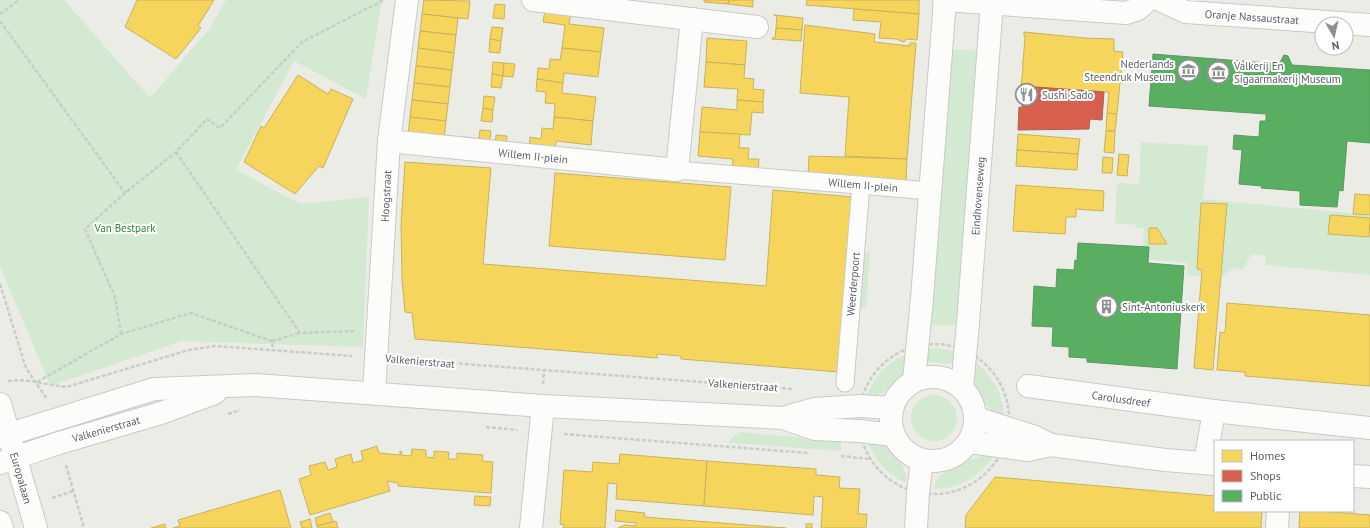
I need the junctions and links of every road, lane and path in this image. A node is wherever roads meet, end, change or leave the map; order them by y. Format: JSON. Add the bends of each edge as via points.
{"nodes":[{"id":1,"x":19,"y":0,"type":"edge"},
{"id":2,"x":384,"y":0,"type":"edge"},
{"id":3,"x":407,"y":0,"type":"edge"},
{"id":4,"x":533,"y":0,"type":"edge"},
{"id":5,"x":944,"y":0,"type":"edge"},
{"id":6,"x":1148,"y":0,"type":"edge"},
{"id":7,"x":1160,"y":0,"type":"edge"},
{"id":8,"x":992,"y":3,"type":"junction"},
{"id":9,"x":0,"y":14,"type":"edge"},
{"id":10,"x":692,"y":19,"type":"junction"},
{"id":11,"x":0,"y":21,"type":"edge"},
{"id":12,"x":1370,"y":25,"type":"edge"},
{"id":13,"x":757,"y":27,"type":"dead end"},
{"id":14,"x":389,"y":141,"type":"junction"},
{"id":15,"x":176,"y":152,"type":"junction"},
{"id":16,"x":677,"y":170,"type":"junction"},
{"id":17,"x":861,"y":185,"type":"junction"},
{"id":18,"x":930,"y":191,"type":"junction"},
{"id":19,"x":125,"y":193,"type":"junction"},
{"id":20,"x":0,"y":284,"type":"edge"},
{"id":21,"x":378,"y":330,"type":"junction"},
{"id":22,"x":300,"y":333,"type":"junction"},
{"id":23,"x":121,"y":334,"type":"junction"},
{"id":24,"x":272,"y":341,"type":"junction"},
{"id":25,"x":273,"y":351,"type":"junction"},
{"id":26,"x":376,"y":357,"type":"junction"},
{"id":27,"x":914,"y":381,"type":"junction"},
{"id":28,"x":4,"y":382,"type":"dead end"},
{"id":29,"x":37,"y":382,"type":"junction"},
{"id":30,"x":845,"y":383,"type":"dead end"},
{"id":31,"x":233,"y":386,"type":"junction"},
{"id":32,"x":1028,"y":386,"type":"dead end"},
{"id":33,"x":962,"y":388,"type":"junction"},
{"id":34,"x":796,"y":389,"type":"dead end"},
{"id":35,"x":374,"y":393,"type":"junction"},
{"id":36,"x":0,"y":404,"type":"edge"},
{"id":37,"x":543,"y":406,"type":"junction"},
{"id":38,"x":892,"y":408,"type":"junction"},
{"id":39,"x":247,"y":410,"type":"dead end"},
{"id":40,"x":1214,"y":412,"type":"junction"},
{"id":41,"x":224,"y":415,"type":"dead end"},
{"id":42,"x":783,"y":418,"type":"junction"},
{"id":43,"x":976,"y":418,"type":"junction"},
{"id":44,"x":480,"y":427,"type":"dead end"},
{"id":45,"x":1370,"y":428,"type":"edge"},
{"id":46,"x":541,"y":432,"type":"junction"},
{"id":47,"x":4,"y":435,"type":"edge"},
{"id":48,"x":893,"y":435,"type":"junction"},
{"id":49,"x":969,"y":442,"type":"junction"},
{"id":50,"x":1051,"y":445,"type":"junction"},
{"id":51,"x":809,"y":453,"type":"dead end"},
{"id":52,"x":841,"y":456,"type":"dead end"},
{"id":53,"x":870,"y":459,"type":"dead end"},
{"id":54,"x":8,"y":460,"type":"edge"},
{"id":55,"x":922,"y":460,"type":"junction"},
{"id":56,"x":72,"y":464,"type":"dead end"},
{"id":57,"x":1210,"y":464,"type":"edge"},
{"id":58,"x":67,"y":468,"type":"dead end"},
{"id":59,"x":1354,"y":476,"type":"edge"},
{"id":60,"x":1370,"y":478,"type":"edge"},
{"id":61,"x":1278,"y":512,"type":"edge"},
{"id":62,"x":0,"y":522,"type":"edge"},
{"id":63,"x":2,"y":528,"type":"edge"},
{"id":64,"x":36,"y":528,"type":"edge"},
{"id":65,"x":531,"y":528,"type":"edge"},
{"id":66,"x":916,"y":528,"type":"edge"},
{"id":67,"x":1277,"y":528,"type":"edge"}],
"edges":[{"from":1,"to":9,"type":"path"},
{"from":2,"to":15,"type":"path","via":[[302,42],[220,128],[207,119]]},
{"from":3,"to":14,"type":"street","name":"Hoogstraat"},
{"from":4,"to":10,"type":"street"},
{"from":5,"to":8,"type":"street"},
{"from":5,"to":18,"type":"street"},
{"from":6,"to":8,"type":"street","via":[[1138,9],[1126,13]]},
{"from":7,"to":12,"type":"street","name":"Oranje Nassaustraat","via":[[1186,12]]},
{"from":8,"to":33,"type":"street","name":"Eindhovenseweg"},
{"from":10,"to":13,"type":"street"},
{"from":10,"to":16,"type":"street"},
{"from":11,"to":19,"type":"path"},
{"from":14,"to":16,"type":"street","name":"Willem II-plein"},
{"from":14,"to":21,"type":"street","name":"Hoogstraat"},
{"from":15,"to":19,"type":"path"},
{"from":15,"to":22,"type":"path"},
{"from":16,"to":17,"type":"street","name":"Willem II-plein"},
{"from":17,"to":18,"type":"street","name":"Willem II-plein"},
{"from":17,"to":30,"type":"street","name":"Weerderpoort"},
{"from":18,"to":27,"type":"street"},
{"from":19,"to":23,"type":"path","via":[[85,229],[115,297]]},
{"from":20,"to":29,"type":"path","via":[[26,368]]},
{"from":21,"to":22,"type":"path"},
{"from":21,"to":26,"type":"street","name":"Hoogstraat"},
{"from":22,"to":24,"type":"path"},
{"from":23,"to":24,"type":"path","via":[[191,313]]},
{"from":23,"to":29,"type":"path"},
{"from":24,"to":25,"type":"path"},
{"from":25,"to":26,"type":"path","name":"Valkenierstraat"},
{"from":25,"to":29,"type":"path","name":"Valkenierstraat","via":[[215,346],[189,350],[66,387]]},
{"from":26,"to":34,"type":"path","name":"Valkenierstraat"},
{"from":26,"to":35,"type":"street","name":"Hoogstraat"},
{"from":27,"to":33,"type":"street","via":[[926,377],[939,377],[952,381]]},
{"from":27,"to":38,"type":"street","via":[[904,388]]},
{"from":28,"to":29,"type":"path","name":"Valkenierstraat"},
{"from":31,"to":35,"type":"street","name":"Valkenierstraat","via":[[255,385]]},
{"from":31,"to":47,"type":"street","name":"Valkenierstraat","via":[[154,389]]},
{"from":31,"to":54,"type":"street","name":"Valkenierstraat","via":[[161,413]]},
{"from":32,"to":40,"type":"street","name":"Carolusdreef"},
{"from":33,"to":43,"type":"street","via":[[972,402]]},
{"from":35,"to":37,"type":"street","name":"Valkenierstraat"},
{"from":36,"to":47,"type":"street","name":"Europalaan"},
{"from":37,"to":42,"type":"street","name":"Valkenierstraat"},
{"from":37,"to":46,"type":"street"},
{"from":38,"to":42,"type":"street","name":"Valkenierstraat","via":[[860,406],[814,409]]},
{"from":38,"to":48,"type":"street","via":[[890,417]]},
{"from":39,"to":41,"type":"path"},
{"from":40,"to":45,"type":"street","name":"Carolusdreef"},
{"from":40,"to":57,"type":"street"},
{"from":42,"to":48,"type":"street","name":"Valkenierstraat","via":[[815,429]]},
{"from":43,"to":49,"type":"street"},
{"from":43,"to":50,"type":"street","via":[[1035,437]]},
{"from":44,"to":46,"type":"path"},
{"from":46,"to":51,"type":"path"},
{"from":46,"to":65,"type":"street"},
{"from":47,"to":54,"type":"street","name":"Europalaan"},
{"from":48,"to":55,"type":"street","via":[[910,455]]},
{"from":49,"to":50,"type":"street","via":[[1028,450]]},
{"from":49,"to":55,"type":"street","via":[[960,452],[948,458],[936,461]]},
{"from":50,"to":57,"type":"street"},
{"from":52,"to":53,"type":"path"},
{"from":54,"to":64,"type":"street","name":"Europalaan"},
{"from":55,"to":66,"type":"street"},
{"from":56,"to":58,"type":"path"},
{"from":59,"to":60,"type":"street"},
{"from":61,"to":67,"type":"street"},
{"from":62,"to":63,"type":"street"}]}
